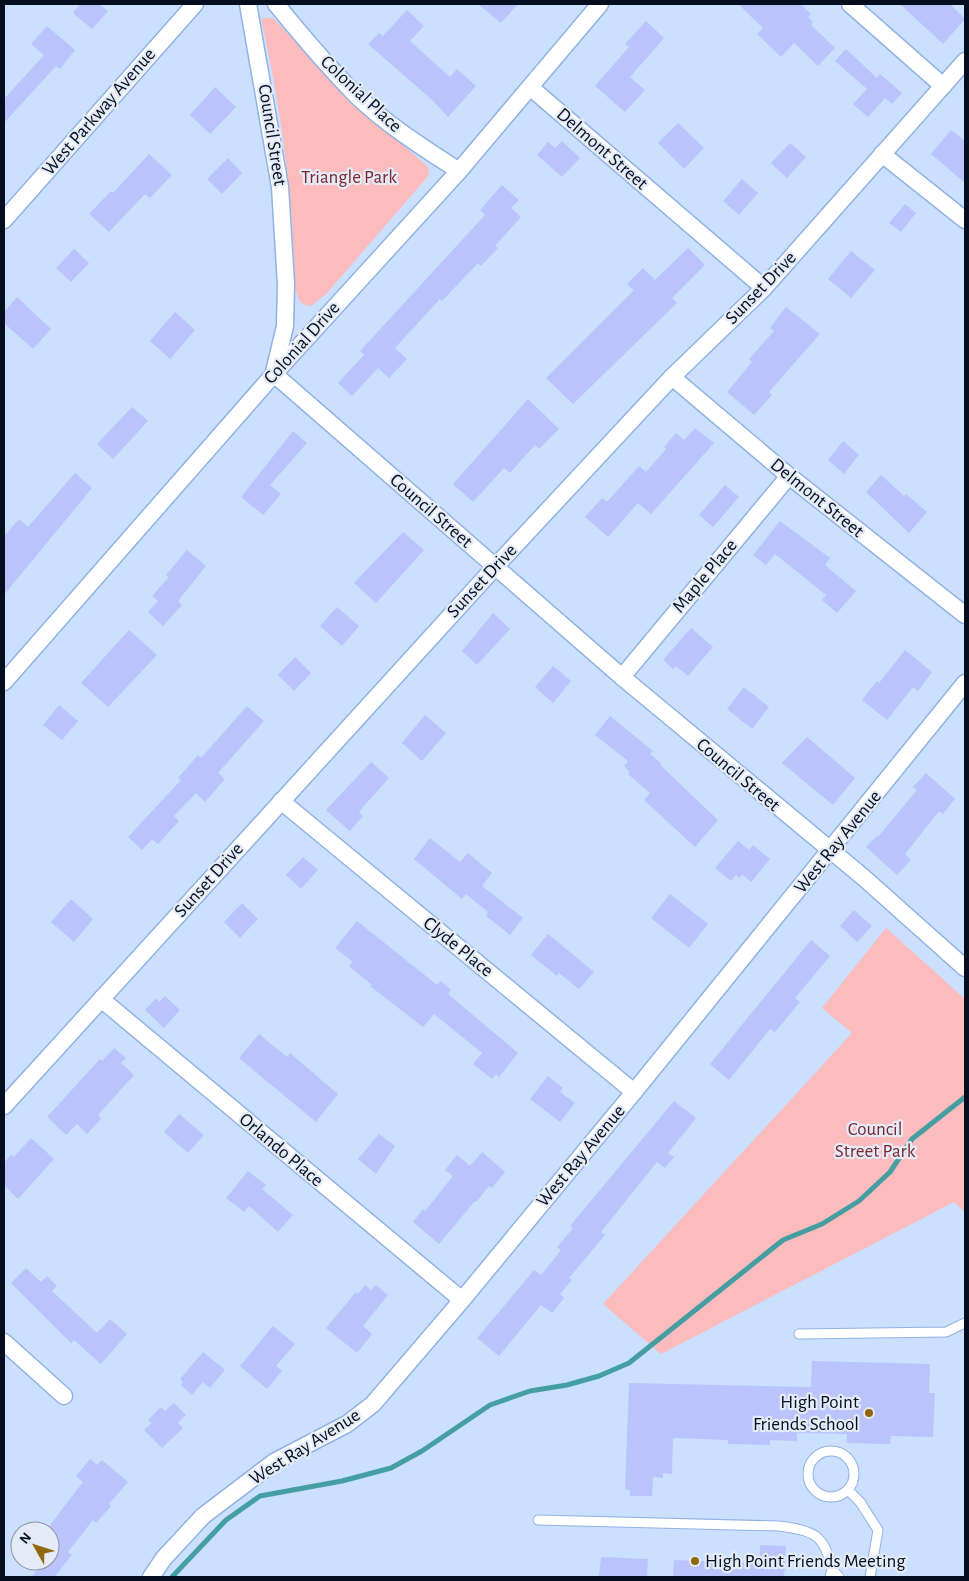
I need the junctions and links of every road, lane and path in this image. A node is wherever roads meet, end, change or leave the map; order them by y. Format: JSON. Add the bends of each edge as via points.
{"nodes":[{"id":1,"x":195,"y":4,"type":"edge"},
{"id":2,"x":248,"y":4,"type":"edge"},
{"id":3,"x":276,"y":4,"type":"edge"},
{"id":4,"x":600,"y":4,"type":"edge"},
{"id":5,"x":850,"y":4,"type":"edge"},
{"id":6,"x":965,"y":61,"type":"edge"},
{"id":7,"x":943,"y":86,"type":"junction"},
{"id":8,"x":530,"y":87,"type":"junction"},
{"id":9,"x":882,"y":154,"type":"junction"},
{"id":10,"x":459,"y":171,"type":"junction"},
{"id":11,"x":4,"y":220,"type":"edge"},
{"id":12,"x":965,"y":220,"type":"edge"},
{"id":13,"x":764,"y":288,"type":"junction"},
{"id":14,"x":274,"y":374,"type":"junction"},
{"id":15,"x":672,"y":377,"type":"junction"},
{"id":16,"x":789,"y":476,"type":"junction"},
{"id":17,"x":495,"y":567,"type":"junction"},
{"id":18,"x":965,"y":615,"type":"edge"},
{"id":19,"x":622,"y":677,"type":"junction"},
{"id":20,"x":4,"y":682,"type":"edge"},
{"id":21,"x":965,"y":684,"type":"edge"},
{"id":22,"x":281,"y":801,"type":"junction"},
{"id":23,"x":830,"y":852,"type":"junction"},
{"id":24,"x":965,"y":968,"type":"edge"},
{"id":25,"x":101,"y":999,"type":"junction"},
{"id":26,"x":634,"y":1092,"type":"junction"},
{"id":27,"x":4,"y":1106,"type":"edge"},
{"id":28,"x":462,"y":1300,"type":"junction"},
{"id":29,"x":965,"y":1323,"type":"edge"},
{"id":30,"x":799,"y":1334,"type":"dead end"},
{"id":31,"x":4,"y":1342,"type":"edge"},
{"id":32,"x":64,"y":1396,"type":"dead end"},
{"id":33,"x":848,"y":1490,"type":"junction"},
{"id":34,"x":538,"y":1520,"type":"dead end"},
{"id":35,"x":831,"y":1573,"type":"edge"},
{"id":36,"x":151,"y":1577,"type":"edge"},
{"id":37,"x":839,"y":1577,"type":"edge"},
{"id":38,"x":870,"y":1577,"type":"edge"}],
"edges":[{"from":1,"to":11,"type":"street","name":"West Parkway Avenue"},
{"from":2,"to":14,"type":"street","name":"Council Street","via":[[280,187],[286,284],[285,326]]},
{"from":3,"to":10,"type":"street","name":"Colonial Place","via":[[302,38],[358,97],[405,136]]},
{"from":4,"to":8,"type":"street","name":"Colonial Drive"},
{"from":5,"to":7,"type":"street"},
{"from":6,"to":7,"type":"street","name":"Sunset Drive"},
{"from":7,"to":9,"type":"street","name":"Sunset Drive"},
{"from":8,"to":10,"type":"street","name":"Colonial Drive"},
{"from":8,"to":13,"type":"street","name":"Delmont Street"},
{"from":9,"to":12,"type":"street"},
{"from":9,"to":13,"type":"street","name":"Sunset Drive"},
{"from":10,"to":14,"type":"street","name":"Colonial Drive"},
{"from":13,"to":15,"type":"street","name":"Sunset Drive"},
{"from":14,"to":17,"type":"street","name":"Council Street"},
{"from":14,"to":20,"type":"street","name":"Colonial Drive"},
{"from":15,"to":16,"type":"street","name":"Delmont Street"},
{"from":15,"to":17,"type":"street","name":"Sunset Drive"},
{"from":16,"to":18,"type":"street","name":"Delmont Street"},
{"from":16,"to":19,"type":"street","name":"Maple Place"},
{"from":17,"to":19,"type":"street","name":"Council Street"},
{"from":17,"to":22,"type":"street","name":"Sunset Drive"},
{"from":19,"to":23,"type":"street","name":"Council Street"},
{"from":21,"to":23,"type":"street","name":"West Ray Avenue"},
{"from":22,"to":25,"type":"street","name":"Sunset Drive"},
{"from":22,"to":26,"type":"street","name":"Clyde Place"},
{"from":23,"to":24,"type":"street","name":"Council Street","via":[[863,877]]},
{"from":23,"to":26,"type":"street","name":"West Ray Avenue"},
{"from":25,"to":27,"type":"street","name":"Sunset Drive"},
{"from":25,"to":28,"type":"street","name":"Orlando Place"},
{"from":26,"to":28,"type":"street","name":"West Ray Avenue"},
{"from":28,"to":36,"type":"street","name":"West Ray Avenue","via":[[373,1404],[347,1424],[274,1462],[203,1516]]},
{"from":29,"to":30,"type":"lane","via":[[946,1332]]},
{"from":31,"to":32,"type":"street"},
{"from":33,"to":33,"type":"lane","via":[[854,1480],[848,1458],[828,1451],[815,1458],[808,1472],[817,1492],[831,1497]]},
{"from":33,"to":38,"type":"lane","via":[[878,1530]]},
{"from":34,"to":35,"type":"lane","via":[[779,1526],[809,1530],[828,1551]]},
{"from":35,"to":37,"type":"lane"}]}
